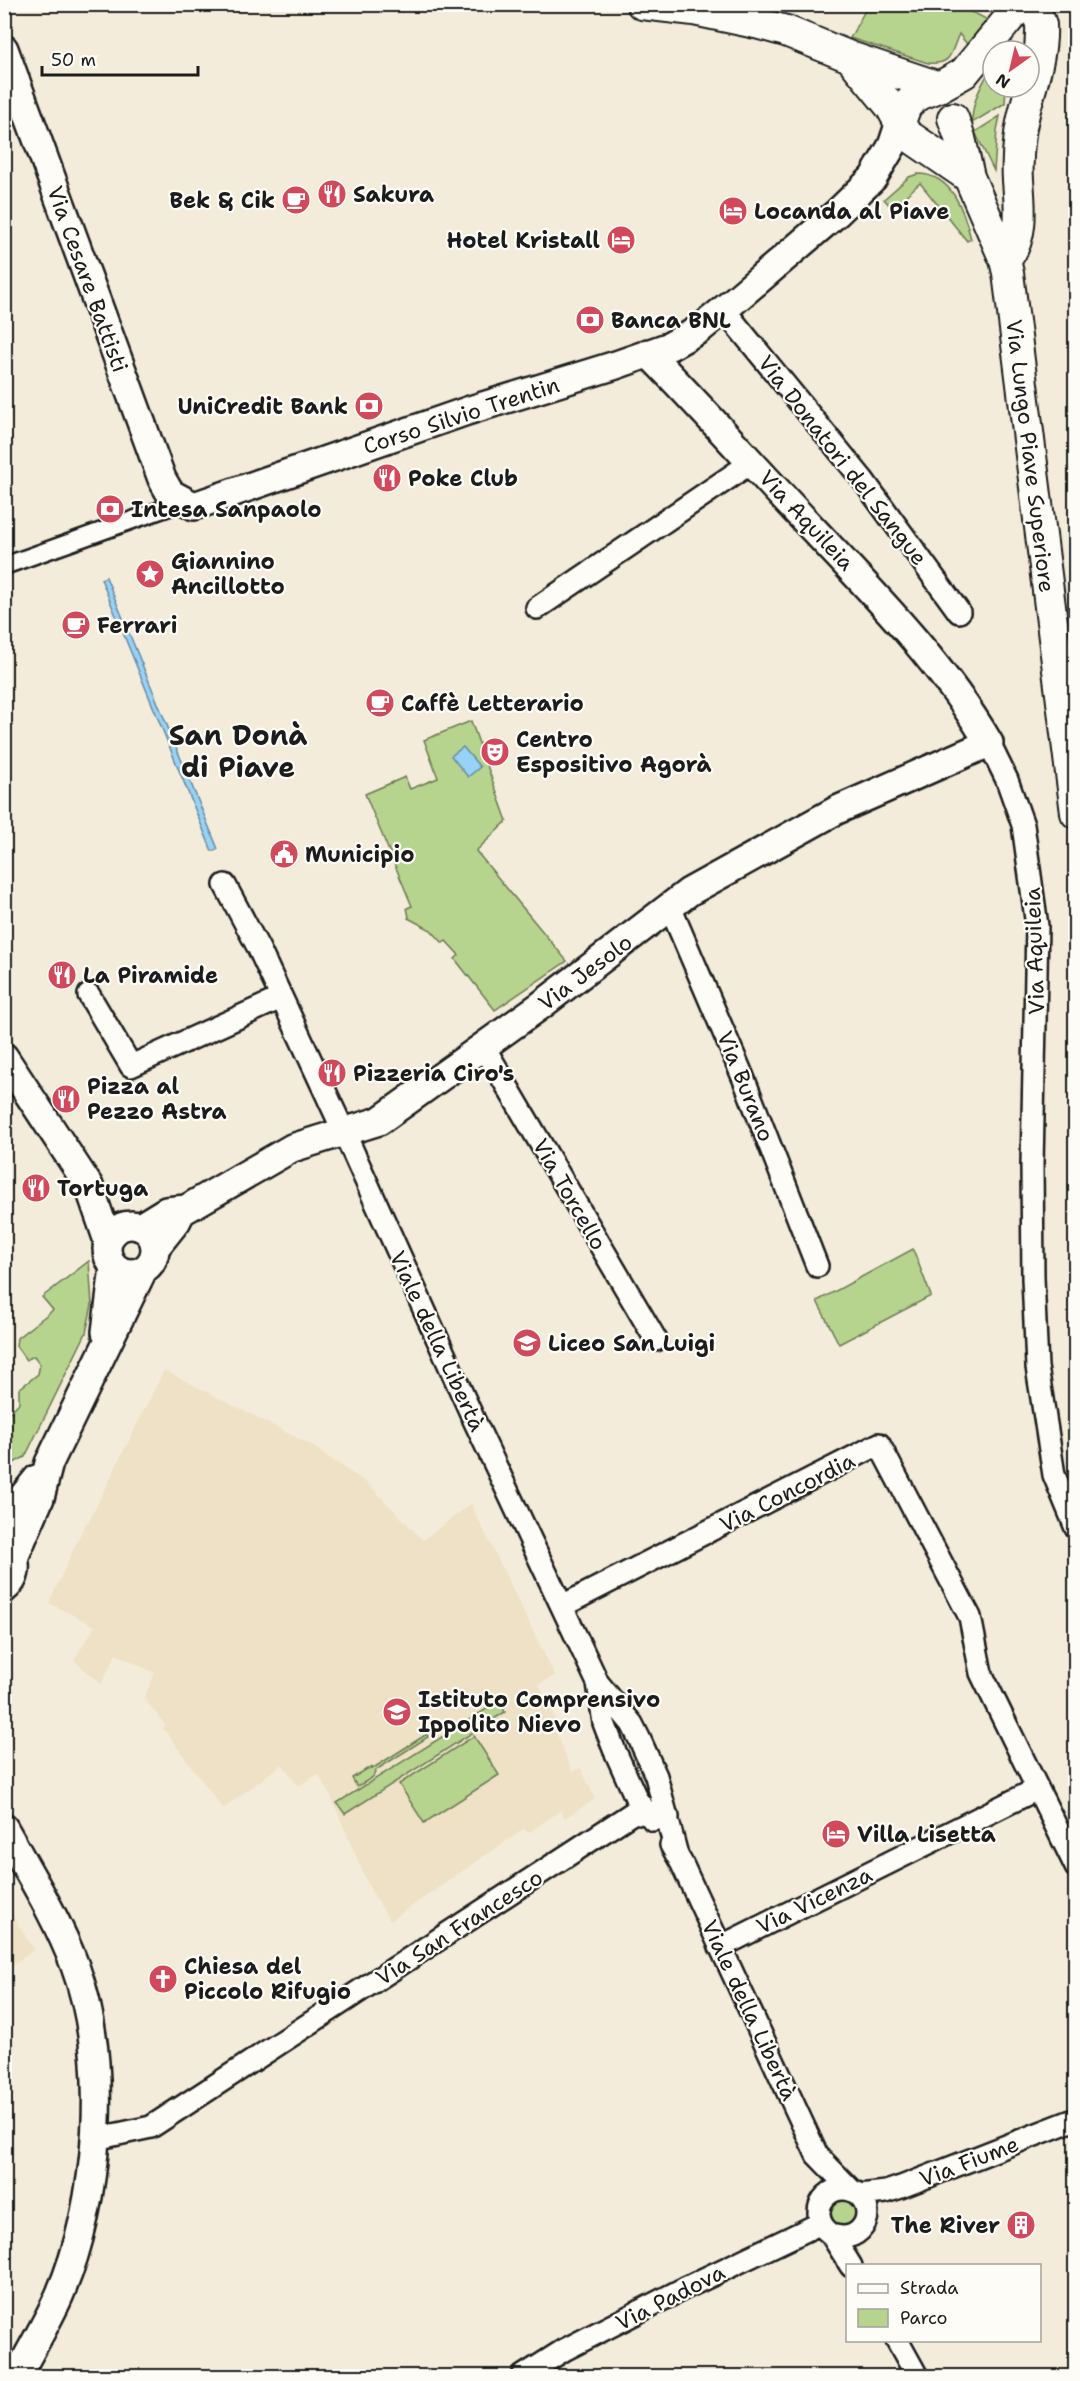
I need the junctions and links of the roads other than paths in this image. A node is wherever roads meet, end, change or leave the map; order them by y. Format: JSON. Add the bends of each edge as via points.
{"nodes":[{"id":1,"x":642,"y":4,"type":"edge"},
{"id":2,"x":1021,"y":4,"type":"edge"},
{"id":3,"x":1031,"y":4,"type":"edge"},
{"id":4,"x":4,"y":49,"type":"edge"},
{"id":5,"x":850,"y":57,"type":"junction"},
{"id":6,"x":952,"y":80,"type":"junction"},
{"id":7,"x":953,"y":118,"type":"junction"},
{"id":8,"x":900,"y":122,"type":"junction"},
{"id":9,"x":926,"y":147,"type":"junction"},
{"id":10,"x":969,"y":177,"type":"junction"},
{"id":11,"x":873,"y":178,"type":"junction"},
{"id":12,"x":1006,"y":229,"type":"junction"},
{"id":13,"x":724,"y":310,"type":"junction"},
{"id":14,"x":648,"y":353,"type":"junction"},
{"id":15,"x":752,"y":462,"type":"junction"},
{"id":16,"x":183,"y":502,"type":"junction"},
{"id":17,"x":4,"y":566,"type":"edge"},
{"id":18,"x":537,"y":608,"type":"dead end"},
{"id":19,"x":959,"y":612,"type":"dead end"},
{"id":20,"x":983,"y":732,"type":"junction"},
{"id":21,"x":1076,"y":813,"type":"edge"},
{"id":22,"x":225,"y":885,"type":"dead end"},
{"id":23,"x":670,"y":907,"type":"junction"},
{"id":24,"x":89,"y":995,"type":"dead end"},
{"id":25,"x":280,"y":998,"type":"junction"},
{"id":26,"x":484,"y":1047,"type":"junction"},
{"id":27,"x":4,"y":1057,"type":"edge"},
{"id":28,"x":344,"y":1132,"type":"junction"},
{"id":29,"x":89,"y":1186,"type":"junction"},
{"id":30,"x":186,"y":1209,"type":"junction"},
{"id":31,"x":136,"y":1226,"type":"junction"},
{"id":32,"x":108,"y":1241,"type":"junction"},
{"id":33,"x":149,"y":1262,"type":"junction"},
{"id":34,"x":817,"y":1266,"type":"dead end"},
{"id":35,"x":114,"y":1267,"type":"junction"},
{"id":36,"x":656,"y":1340,"type":"dead end"},
{"id":37,"x":103,"y":1350,"type":"junction"},
{"id":38,"x":49,"y":1463,"type":"junction"},
{"id":39,"x":4,"y":1520,"type":"edge"},
{"id":40,"x":1076,"y":1528,"type":"edge"},
{"id":41,"x":9,"y":1551,"type":"edge"},
{"id":42,"x":4,"y":1589,"type":"edge"},
{"id":43,"x":562,"y":1606,"type":"junction"},
{"id":44,"x":598,"y":1683,"type":"junction"},
{"id":45,"x":1037,"y":1789,"type":"junction"},
{"id":46,"x":647,"y":1811,"type":"junction"},
{"id":47,"x":4,"y":1828,"type":"edge"},
{"id":48,"x":1076,"y":1867,"type":"edge"},
{"id":49,"x":720,"y":1947,"type":"junction"},
{"id":50,"x":1076,"y":2120,"type":"edge"},
{"id":51,"x":95,"y":2139,"type":"junction"},
{"id":52,"x":817,"y":2155,"type":"junction"},
{"id":53,"x":855,"y":2192,"type":"junction"},
{"id":54,"x":824,"y":2221,"type":"junction"},
{"id":55,"x":850,"y":2264,"type":"edge"},
{"id":56,"x":898,"y":2342,"type":"edge"},
{"id":57,"x":23,"y":2375,"type":"edge"},
{"id":58,"x":523,"y":2376,"type":"edge"},
{"id":59,"x":916,"y":2376,"type":"edge"}],
"edges":[{"from":1,"to":5,"type":"main road","via":[[756,23]]},
{"from":2,"to":6,"type":"main road","name":"Corso Silvio Trentin"},
{"from":3,"to":12,"type":"main road","via":[[1041,22],[1036,76],[1021,131]]},
{"from":4,"to":16,"type":"street","name":"Via Cesare Battisti","via":[[162,479],[170,493]]},
{"from":5,"to":6,"type":"main road"},
{"from":5,"to":8,"type":"main road"},
{"from":6,"to":7,"type":"main road","name":"Corso Silvio Trentin"},
{"from":6,"to":8,"type":"main road","name":"Corso Silvio Trentin","via":[[916,96],[906,106]]},
{"from":7,"to":9,"type":"main road","name":"Corso Silvio Trentin","via":[[941,136]]},
{"from":7,"to":10,"type":"main road","name":"Via Lungo Piave Superiore"},
{"from":8,"to":9,"type":"main road","via":[[906,134]]},
{"from":8,"to":11,"type":"street","name":"Corso Silvio Trentin","via":[[892,146]]},
{"from":9,"to":10,"type":"main road"},
{"from":9,"to":11,"type":"street","name":"Corso Silvio Trentin"},
{"from":10,"to":12,"type":"main road","name":"Via Lungo Piave Superiore"},
{"from":11,"to":13,"type":"street","name":"Corso Silvio Trentin","via":[[816,233]]},
{"from":12,"to":21,"type":"main road","name":"Via Lungo Piave Superiore","via":[[1005,260]]},
{"from":13,"to":14,"type":"street","name":"Corso Silvio Trentin","via":[[700,329]]},
{"from":13,"to":19,"type":"street","name":"Via Donatori del Sangue","via":[[863,480]]},
{"from":14,"to":15,"type":"street","name":"Via Aquileia"},
{"from":14,"to":16,"type":"street","name":"Corso Silvio Trentin","via":[[467,411],[208,503],[194,506]]},
{"from":15,"to":18,"type":"street","name":"Via Aquileia"},
{"from":15,"to":20,"type":"street","name":"Via Aquileia","via":[[930,657]]},
{"from":16,"to":17,"type":"street","name":"Corso Silvio Trentin"},
{"from":20,"to":23,"type":"street","name":"Via Jesolo","via":[[689,892]]},
{"from":20,"to":40,"type":"street","name":"Via Aquileia","via":[[1007,780],[1023,825],[1038,926],[1032,1165],[1037,1367],[1054,1475]]},
{"from":22,"to":25,"type":"street","name":"Viale della Libertà"},
{"from":23,"to":26,"type":"street","name":"Via Jesolo"},
{"from":23,"to":34,"type":"street","name":"Via Burano","via":[[743,1077]]},
{"from":24,"to":25,"type":"street","via":[[131,1066]]},
{"from":25,"to":28,"type":"street","name":"Viale della Libertà"},
{"from":26,"to":28,"type":"street","name":"Via Jesolo","via":[[379,1121]]},
{"from":26,"to":36,"type":"street","name":"Via Torcello"},
{"from":27,"to":29,"type":"street"},
{"from":28,"to":30,"type":"street","name":"Via Jesolo","via":[[292,1148]]},
{"from":28,"to":43,"type":"street","name":"Viale della Libertà"},
{"from":29,"to":31,"type":"street"},
{"from":29,"to":32,"type":"street"},
{"from":30,"to":31,"type":"street","name":"Via Jesolo","via":[[166,1211]]},
{"from":30,"to":33,"type":"street","name":"Via Jesolo"},
{"from":31,"to":32,"type":"street","via":[[118,1228]]},
{"from":31,"to":33,"type":"street","via":[[151,1236]]},
{"from":32,"to":35,"type":"street","via":[[106,1252]]},
{"from":33,"to":35,"type":"street","via":[[126,1273]]},
{"from":33,"to":37,"type":"street"},
{"from":35,"to":37,"type":"street"},
{"from":37,"to":38,"type":"street"},
{"from":38,"to":39,"type":"street"},
{"from":38,"to":41,"type":"street","via":[[40,1498]]},
{"from":41,"to":42,"type":"street","via":[[16,1569]]},
{"from":43,"to":44,"type":"street","name":"Viale della Libertà"},
{"from":43,"to":45,"type":"street","name":"Via Concordia","via":[[879,1444],[970,1617],[981,1673]]},
{"from":44,"to":46,"type":"street","name":"Viale della Libertà","via":[[604,1723]]},
{"from":44,"to":46,"type":"street","name":"Viale della Libertà","via":[[632,1724],[656,1776]]},
{"from":45,"to":48,"type":"street"},
{"from":45,"to":49,"type":"street","name":"Via Vicenza"},
{"from":46,"to":49,"type":"street","name":"Viale della Libertà","via":[[680,1860]]},
{"from":46,"to":51,"type":"street","name":"Via San Francesco","via":[[151,2127]]},
{"from":47,"to":51,"type":"street","via":[[75,1966],[89,2020],[95,2075]]},
{"from":49,"to":52,"type":"street","name":"Viale della Libertà"},
{"from":50,"to":53,"type":"street","name":"Via Fiume","via":[[886,2192]]},
{"from":51,"to":57,"type":"street","via":[[89,2199],[79,2241]]},
{"from":52,"to":53,"type":"street","name":"Viale della Libertà"},
{"from":52,"to":54,"type":"street","name":"Viale della Libertà"},
{"from":53,"to":54,"type":"street","via":[[836,2190],[824,2198]]},
{"from":53,"to":54,"type":"street","via":[[864,2200],[868,2214],[862,2229],[848,2237]]},
{"from":54,"to":55,"type":"street"},
{"from":54,"to":58,"type":"street","name":"Via Padova","via":[[564,2350]]},
{"from":56,"to":59,"type":"street"}]}
